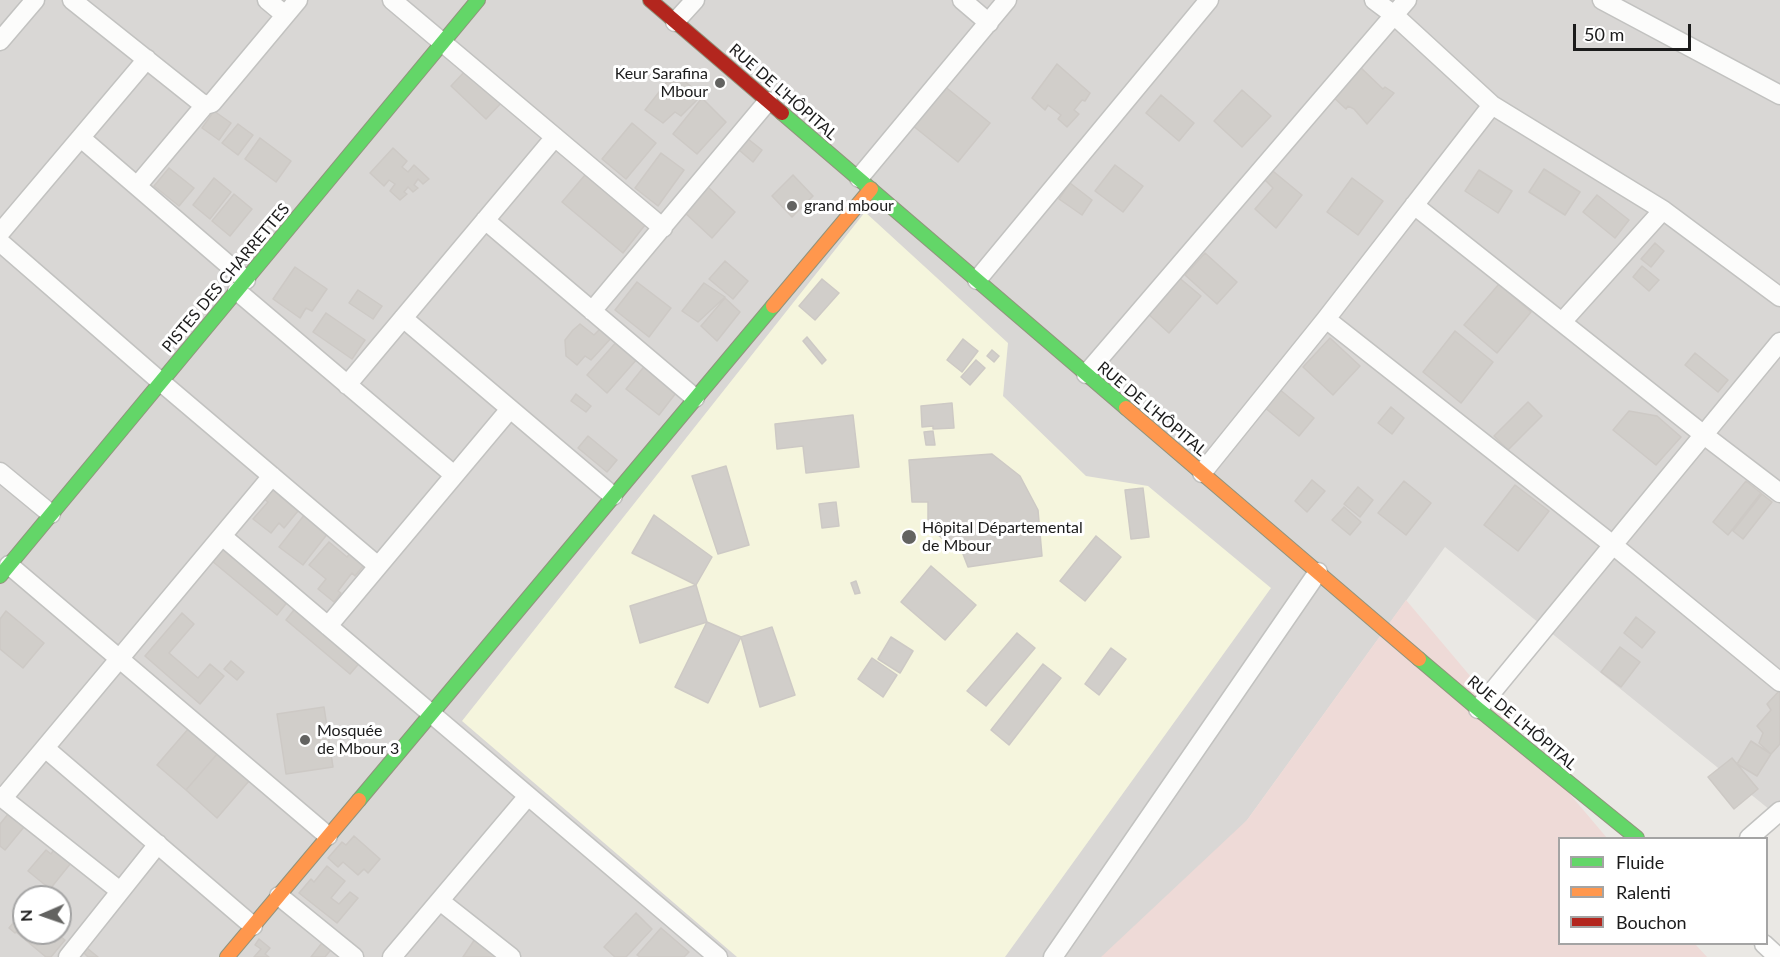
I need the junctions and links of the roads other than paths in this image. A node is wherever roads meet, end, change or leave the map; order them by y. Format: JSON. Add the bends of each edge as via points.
{"nodes":[{"id":1,"x":36,"y":0,"type":"edge"},
{"id":2,"x":72,"y":0,"type":"edge"},
{"id":3,"x":267,"y":0,"type":"edge"},
{"id":4,"x":298,"y":0,"type":"edge"},
{"id":5,"x":392,"y":0,"type":"edge"},
{"id":6,"x":478,"y":0,"type":"edge"},
{"id":7,"x":650,"y":0,"type":"edge"},
{"id":8,"x":695,"y":0,"type":"edge"},
{"id":9,"x":962,"y":0,"type":"edge"},
{"id":10,"x":1007,"y":0,"type":"edge"},
{"id":11,"x":1209,"y":0,"type":"edge"},
{"id":12,"x":1374,"y":0,"type":"edge"},
{"id":13,"x":1407,"y":0,"type":"edge"},
{"id":14,"x":1602,"y":0,"type":"edge"},
{"id":15,"x":285,"y":15,"type":"junction"},
{"id":16,"x":1394,"y":15,"type":"junction"},
{"id":17,"x":675,"y":22,"type":"junction"},
{"id":18,"x":989,"y":23,"type":"junction"},
{"id":19,"x":0,"y":41,"type":"edge"},
{"id":20,"x":443,"y":42,"type":"junction"},
{"id":21,"x":147,"y":59,"type":"junction"},
{"id":22,"x":1780,"y":95,"type":"edge"},
{"id":23,"x":768,"y":101,"type":"junction"},
{"id":24,"x":205,"y":105,"type":"junction"},
{"id":25,"x":1492,"y":105,"type":"junction"},
{"id":26,"x":555,"y":137,"type":"junction"},
{"id":27,"x":81,"y":138,"type":"junction"},
{"id":28,"x":865,"y":184,"type":"junction"},
{"id":29,"x":137,"y":186,"type":"junction"},
{"id":30,"x":1414,"y":205,"type":"junction"},
{"id":31,"x":1663,"y":210,"type":"junction"},
{"id":32,"x":485,"y":220,"type":"junction"},
{"id":33,"x":663,"y":228,"type":"junction"},
{"id":34,"x":0,"y":234,"type":"edge"},
{"id":35,"x":0,"y":242,"type":"edge"},
{"id":36,"x":977,"y":280,"type":"junction"},
{"id":37,"x":242,"y":285,"type":"junction"},
{"id":38,"x":1780,"y":297,"type":"edge"},
{"id":39,"x":592,"y":311,"type":"junction"},
{"id":40,"x":403,"y":318,"type":"junction"},
{"id":41,"x":1326,"y":319,"type":"junction"},
{"id":42,"x":1562,"y":322,"type":"junction"},
{"id":43,"x":1780,"y":342,"type":"edge"},
{"id":44,"x":1086,"y":374,"type":"junction"},
{"id":45,"x":161,"y":382,"type":"junction"},
{"id":46,"x":348,"y":385,"type":"junction"},
{"id":47,"x":695,"y":398,"type":"junction"},
{"id":48,"x":510,"y":409,"type":"junction"},
{"id":49,"x":1704,"y":435,"type":"junction"},
{"id":50,"x":0,"y":472,"type":"edge"},
{"id":51,"x":1202,"y":473,"type":"junction"},
{"id":52,"x":454,"y":475,"type":"junction"},
{"id":53,"x":272,"y":476,"type":"junction"},
{"id":54,"x":1780,"y":494,"type":"edge"},
{"id":55,"x":613,"y":496,"type":"junction"},
{"id":56,"x":51,"y":514,"type":"junction"},
{"id":57,"x":222,"y":536,"type":"junction"},
{"id":58,"x":1613,"y":545,"type":"junction"},
{"id":59,"x":378,"y":566,"type":"junction"},
{"id":60,"x":5,"y":571,"type":"edge"},
{"id":61,"x":1318,"y":572,"type":"junction"},
{"id":62,"x":328,"y":626,"type":"junction"},
{"id":63,"x":119,"y":659,"type":"junction"},
{"id":64,"x":1780,"y":682,"type":"edge"},
{"id":65,"x":1478,"y":709,"type":"junction"},
{"id":66,"x":431,"y":714,"type":"junction"},
{"id":67,"x":45,"y":748,"type":"junction"},
{"id":68,"x":528,"y":796,"type":"junction"},
{"id":69,"x":1,"y":797,"type":"edge"},
{"id":70,"x":1780,"y":811,"type":"edge"},
{"id":71,"x":328,"y":836,"type":"junction"},
{"id":72,"x":1636,"y":837,"type":"edge"},
{"id":73,"x":1750,"y":837,"type":"edge"},
{"id":74,"x":158,"y":844,"type":"junction"},
{"id":75,"x":120,"y":891,"type":"junction"},
{"id":76,"x":279,"y":896,"type":"junction"},
{"id":77,"x":440,"y":901,"type":"junction"},
{"id":78,"x":254,"y":926,"type":"junction"},
{"id":79,"x":1765,"y":945,"type":"edge"},
{"id":80,"x":709,"y":954,"type":"edge"},
{"id":81,"x":68,"y":957,"type":"edge"},
{"id":82,"x":227,"y":957,"type":"edge"},
{"id":83,"x":354,"y":957,"type":"edge"},
{"id":84,"x":392,"y":957,"type":"edge"},
{"id":85,"x":510,"y":957,"type":"edge"},
{"id":86,"x":1053,"y":957,"type":"edge"},
{"id":87,"x":1778,"y":957,"type":"edge"}],
"edges":[{"from":1,"to":19,"type":"street"},
{"from":2,"to":21,"type":"street"},
{"from":3,"to":15,"type":"street"},
{"from":4,"to":15,"type":"street"},
{"from":5,"to":20,"type":"street"},
{"from":6,"to":20,"type":"street","name":"PISTES DES CHARRETTES"},
{"from":7,"to":17,"type":"street","name":"RUE DE L'HÔPITAL"},
{"from":8,"to":17,"type":"street"},
{"from":9,"to":18,"type":"street"},
{"from":10,"to":18,"type":"street"},
{"from":11,"to":36,"type":"street"},
{"from":12,"to":16,"type":"street"},
{"from":13,"to":16,"type":"street"},
{"from":14,"to":22,"type":"street"},
{"from":15,"to":24,"type":"street","via":[[212,104]]},
{"from":16,"to":25,"type":"street"},
{"from":16,"to":44,"type":"street"},
{"from":17,"to":23,"type":"street","name":"RUE DE L'HÔPITAL"},
{"from":18,"to":28,"type":"street"},
{"from":20,"to":26,"type":"street"},
{"from":20,"to":37,"type":"street","name":"PISTES DES CHARRETTES"},
{"from":21,"to":24,"type":"street"},
{"from":21,"to":27,"type":"street"},
{"from":23,"to":28,"type":"street","name":"RUE DE L'HÔPITAL"},
{"from":23,"to":33,"type":"street"},
{"from":24,"to":29,"type":"street"},
{"from":25,"to":30,"type":"street"},
{"from":25,"to":31,"type":"street"},
{"from":26,"to":32,"type":"street"},
{"from":26,"to":33,"type":"street"},
{"from":27,"to":29,"type":"street"},
{"from":27,"to":34,"type":"street"},
{"from":28,"to":36,"type":"street","name":"RUE DE L'HÔPITAL"},
{"from":28,"to":47,"type":"street"},
{"from":29,"to":37,"type":"street"},
{"from":30,"to":41,"type":"street"},
{"from":30,"to":42,"type":"street"},
{"from":31,"to":38,"type":"street"},
{"from":31,"to":42,"type":"street"},
{"from":32,"to":39,"type":"street"},
{"from":32,"to":40,"type":"street"},
{"from":33,"to":39,"type":"street"},
{"from":35,"to":45,"type":"street"},
{"from":36,"to":44,"type":"street","name":"RUE DE L'HÔPITAL"},
{"from":37,"to":45,"type":"street","name":"PISTES DES CHARRETTES"},
{"from":37,"to":46,"type":"street"},
{"from":39,"to":47,"type":"street"},
{"from":40,"to":46,"type":"street"},
{"from":40,"to":48,"type":"street"},
{"from":41,"to":51,"type":"street"},
{"from":41,"to":58,"type":"street"},
{"from":42,"to":49,"type":"street"},
{"from":43,"to":49,"type":"street"},
{"from":44,"to":51,"type":"street","name":"RUE DE L'HÔPITAL"},
{"from":45,"to":53,"type":"street"},
{"from":45,"to":56,"type":"street","name":"PISTES DES CHARRETTES"},
{"from":46,"to":52,"type":"street"},
{"from":47,"to":55,"type":"street"},
{"from":48,"to":52,"type":"street"},
{"from":48,"to":55,"type":"street"},
{"from":49,"to":54,"type":"street"},
{"from":49,"to":58,"type":"street"},
{"from":50,"to":56,"type":"street"},
{"from":51,"to":61,"type":"street","name":"RUE DE L'HÔPITAL"},
{"from":52,"to":59,"type":"street"},
{"from":53,"to":57,"type":"street"},
{"from":53,"to":59,"type":"street"},
{"from":55,"to":66,"type":"street"},
{"from":56,"to":60,"type":"street","name":"PISTES DES CHARRETTES"},
{"from":57,"to":62,"type":"street"},
{"from":57,"to":63,"type":"street"},
{"from":58,"to":64,"type":"street"},
{"from":58,"to":65,"type":"street"},
{"from":59,"to":62,"type":"street"},
{"from":60,"to":63,"type":"street"},
{"from":61,"to":65,"type":"street","name":"RUE DE L'HÔPITAL"},
{"from":61,"to":86,"type":"street"},
{"from":62,"to":66,"type":"street"},
{"from":63,"to":67,"type":"street"},
{"from":63,"to":71,"type":"street"},
{"from":65,"to":72,"type":"street","name":"RUE DE L'HÔPITAL"},
{"from":66,"to":68,"type":"street"},
{"from":66,"to":71,"type":"street"},
{"from":67,"to":69,"type":"street"},
{"from":67,"to":74,"type":"street"},
{"from":68,"to":77,"type":"street"},
{"from":68,"to":80,"type":"street"},
{"from":69,"to":75,"type":"street"},
{"from":70,"to":73,"type":"street"},
{"from":71,"to":76,"type":"street"},
{"from":74,"to":75,"type":"street"},
{"from":74,"to":78,"type":"street"},
{"from":75,"to":81,"type":"street"},
{"from":76,"to":78,"type":"street"},
{"from":76,"to":83,"type":"street"},
{"from":77,"to":84,"type":"street"},
{"from":77,"to":85,"type":"street"},
{"from":78,"to":82,"type":"street"},
{"from":79,"to":87,"type":"street"}]}
